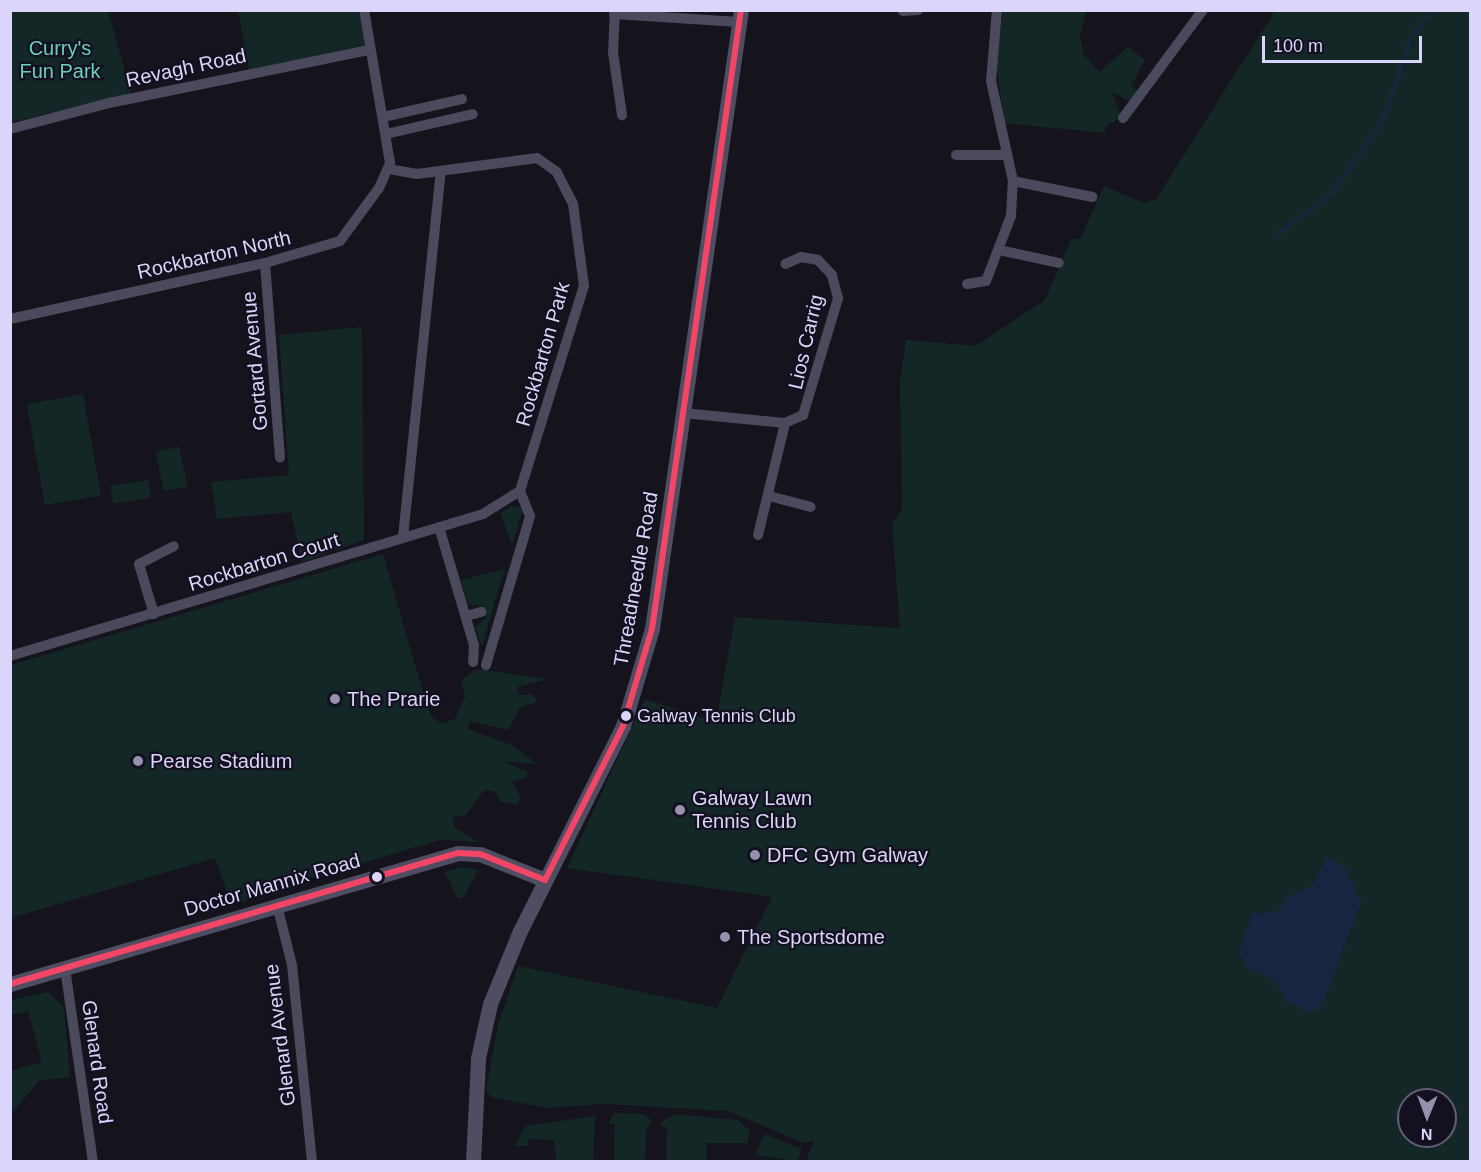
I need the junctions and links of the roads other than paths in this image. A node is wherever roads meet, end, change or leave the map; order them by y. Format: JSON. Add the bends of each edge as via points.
{"nodes":[{"id":1,"x":364,"y":10,"type":"edge"},
{"id":2,"x":918,"y":10,"type":"edge"},
{"id":3,"x":997,"y":10,"type":"edge"},
{"id":4,"x":1203,"y":10,"type":"edge"},
{"id":5,"x":903,"y":11,"type":"edge"},
{"id":6,"x":615,"y":12,"type":"edge"},
{"id":7,"x":740,"y":16,"type":"edge"},
{"id":8,"x":370,"y":50,"type":"junction"},
{"id":9,"x":462,"y":99,"type":"dead end"},
{"id":10,"x":473,"y":114,"type":"dead end"},
{"id":11,"x":621,"y":116,"type":"dead end"},
{"id":12,"x":383,"y":117,"type":"junction"},
{"id":13,"x":1123,"y":118,"type":"dead end"},
{"id":14,"x":10,"y":129,"type":"edge"},
{"id":15,"x":386,"y":134,"type":"junction"},
{"id":16,"x":956,"y":155,"type":"dead end"},
{"id":17,"x":1007,"y":155,"type":"junction"},
{"id":18,"x":389,"y":169,"type":"junction"},
{"id":19,"x":441,"y":172,"type":"junction"},
{"id":20,"x":1013,"y":181,"type":"junction"},
{"id":21,"x":1092,"y":197,"type":"dead end"},
{"id":22,"x":999,"y":250,"type":"junction"},
{"id":23,"x":265,"y":263,"type":"junction"},
{"id":24,"x":1059,"y":263,"type":"dead end"},
{"id":25,"x":785,"y":264,"type":"dead end"},
{"id":26,"x":967,"y":284,"type":"dead end"},
{"id":27,"x":10,"y":319,"type":"edge"},
{"id":28,"x":683,"y":413,"type":"junction"},
{"id":29,"x":785,"y":423,"type":"junction"},
{"id":30,"x":280,"y":457,"type":"dead end"},
{"id":31,"x":520,"y":491,"type":"junction"},
{"id":32,"x":769,"y":496,"type":"junction"},
{"id":33,"x":811,"y":507,"type":"dead end"},
{"id":34,"x":439,"y":527,"type":"junction"},
{"id":35,"x":758,"y":535,"type":"dead end"},
{"id":36,"x":403,"y":537,"type":"junction"},
{"id":37,"x":174,"y":546,"type":"dead end"},
{"id":38,"x":481,"y":612,"type":"dead end"},
{"id":39,"x":154,"y":614,"type":"junction"},
{"id":40,"x":466,"y":616,"type":"junction"},
{"id":41,"x":10,"y":656,"type":"edge"},
{"id":42,"x":473,"y":662,"type":"dead end"},
{"id":43,"x":486,"y":665,"type":"dead end"},
{"id":44,"x":545,"y":880,"type":"junction"},
{"id":45,"x":277,"y":905,"type":"junction"},
{"id":46,"x":65,"y":968,"type":"junction"},
{"id":47,"x":10,"y":984,"type":"edge"},
{"id":48,"x":93,"y":1161,"type":"edge"},
{"id":49,"x":312,"y":1161,"type":"edge"},
{"id":50,"x":473,"y":1161,"type":"edge"}],
"edges":[{"from":1,"to":8,"type":"street"},
{"from":2,"to":5,"type":"street"},
{"from":3,"to":17,"type":"street","via":[[991,81]]},
{"from":4,"to":13,"type":"street"},
{"from":6,"to":7,"type":"street"},
{"from":6,"to":11,"type":"street"},
{"from":7,"to":28,"type":"main road","name":"Threadneedle Road"},
{"from":8,"to":12,"type":"street"},
{"from":8,"to":14,"type":"street","name":"Revagh Road","via":[[108,103]]},
{"from":9,"to":12,"type":"street"},
{"from":10,"to":15,"type":"street"},
{"from":12,"to":15,"type":"street"},
{"from":15,"to":18,"type":"street"},
{"from":16,"to":17,"type":"street"},
{"from":17,"to":20,"type":"street"},
{"from":18,"to":19,"type":"street","name":"Rockbarton Park"},
{"from":18,"to":23,"type":"street","name":"Rockbarton North","via":[[340,240]]},
{"from":19,"to":31,"type":"street","name":"Rockbarton Park","via":[[537,158],[557,172],[580,225],[584,286]]},
{"from":19,"to":36,"type":"street"},
{"from":20,"to":21,"type":"street"},
{"from":20,"to":22,"type":"street","via":[[1011,216]]},
{"from":22,"to":24,"type":"street"},
{"from":22,"to":26,"type":"street","via":[[984,284]]},
{"from":23,"to":27,"type":"street","name":"Rockbarton North"},
{"from":23,"to":30,"type":"street","name":"Gortard Avenue"},
{"from":25,"to":29,"type":"street","name":"Lios Carrig","via":[[801,257],[819,260],[832,275],[838,298],[809,405]]},
{"from":28,"to":29,"type":"street"},
{"from":28,"to":44,"type":"main road","name":"Threadneedle Road","via":[[661,580],[641,675],[623,726]]},
{"from":29,"to":32,"type":"street"},
{"from":31,"to":34,"type":"street","via":[[493,510]]},
{"from":31,"to":43,"type":"street","via":[[530,516]]},
{"from":32,"to":33,"type":"street"},
{"from":32,"to":35,"type":"street"},
{"from":34,"to":36,"type":"street"},
{"from":34,"to":40,"type":"street"},
{"from":36,"to":39,"type":"street","name":"Rockbarton Court"},
{"from":37,"to":39,"type":"street","via":[[139,564]]},
{"from":38,"to":40,"type":"street"},
{"from":39,"to":41,"type":"street","name":"Rockbarton Court"},
{"from":40,"to":42,"type":"street"},
{"from":44,"to":45,"type":"main road","name":"Doctor Mannix Road","via":[[480,854],[458,853]]},
{"from":44,"to":50,"type":"main road","name":"Threadneedle Road","via":[[488,1013],[478,1059]]},
{"from":45,"to":46,"type":"main road","name":"Doctor Mannix Road"},
{"from":45,"to":49,"type":"street","name":"Glenard Avenue","via":[[292,964]]},
{"from":46,"to":47,"type":"main road","name":"Doctor Mannix Road"},
{"from":46,"to":48,"type":"street","name":"Glenard Road"}]}
